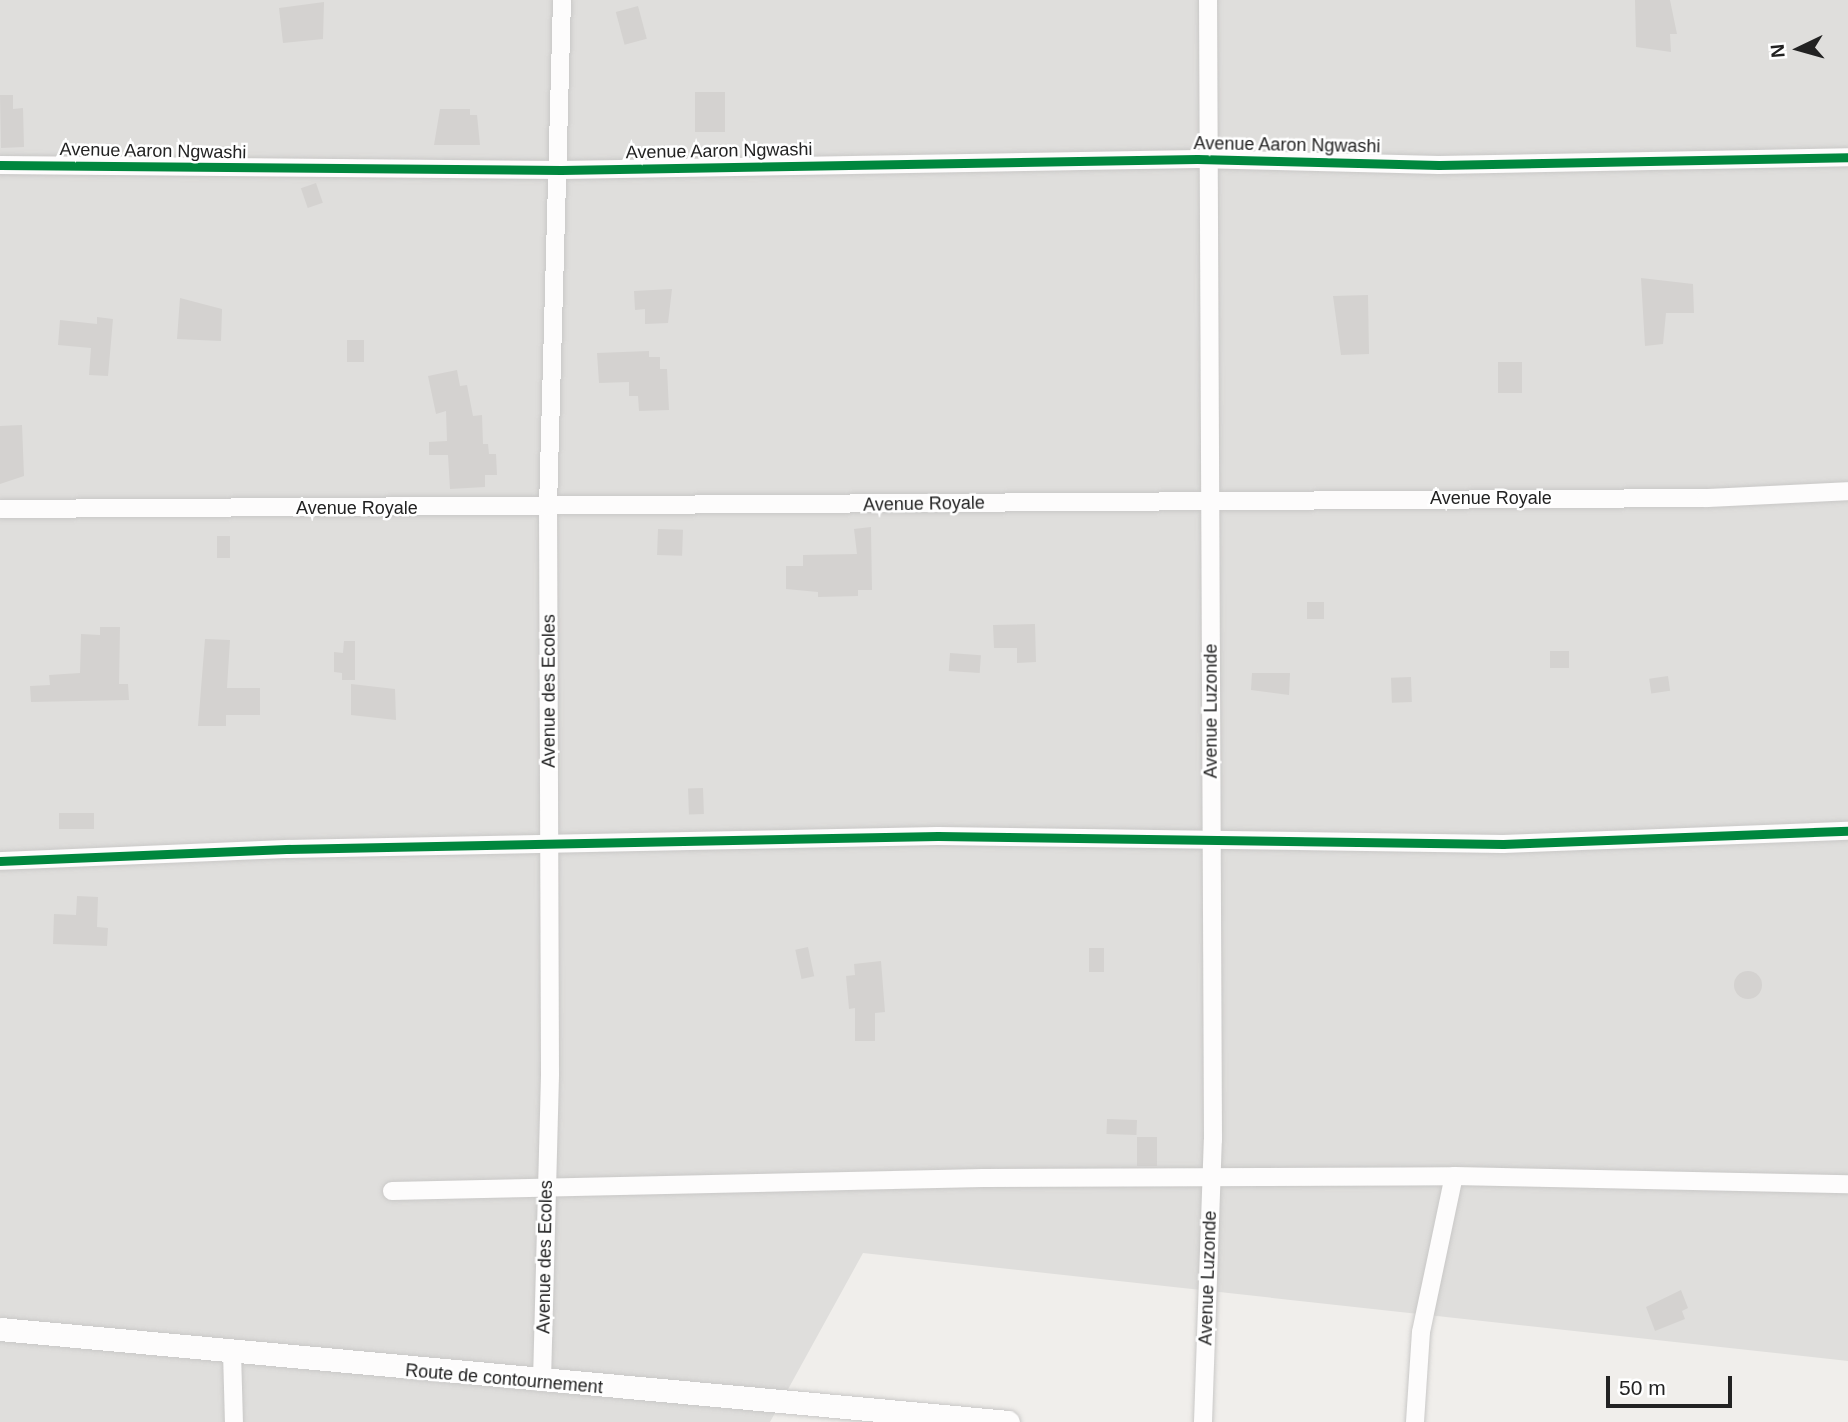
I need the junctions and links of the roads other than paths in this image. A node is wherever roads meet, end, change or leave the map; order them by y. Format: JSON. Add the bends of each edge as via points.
{"nodes":[{"id":1,"x":562,"y":0,"type":"edge"},
{"id":2,"x":1208,"y":0,"type":"edge"},
{"id":3,"x":1848,"y":157,"type":"edge"},
{"id":4,"x":1209,"y":159,"type":"junction"},
{"id":5,"x":0,"y":165,"type":"edge"},
{"id":6,"x":561,"y":170,"type":"junction"},
{"id":7,"x":1848,"y":491,"type":"edge"},
{"id":8,"x":1210,"y":501,"type":"junction"},
{"id":9,"x":548,"y":507,"type":"junction"},
{"id":10,"x":0,"y":509,"type":"edge"},
{"id":11,"x":1848,"y":831,"type":"edge"},
{"id":12,"x":1212,"y":842,"type":"junction"},
{"id":13,"x":548,"y":845,"type":"junction"},
{"id":14,"x":0,"y":861,"type":"edge"},
{"id":15,"x":1454,"y":1176,"type":"junction"},
{"id":16,"x":1212,"y":1179,"type":"junction"},
{"id":17,"x":1848,"y":1184,"type":"edge"},
{"id":18,"x":547,"y":1187,"type":"junction"},
{"id":19,"x":392,"y":1191,"type":"dead end"},
{"id":20,"x":0,"y":1329,"type":"edge"},
{"id":21,"x":232,"y":1352,"type":"junction"},
{"id":22,"x":542,"y":1381,"type":"junction"},
{"id":23,"x":890,"y":1417,"type":"edge"},
{"id":24,"x":234,"y":1422,"type":"edge"},
{"id":25,"x":1008,"y":1422,"type":"edge"},
{"id":26,"x":1203,"y":1422,"type":"edge"},
{"id":27,"x":1415,"y":1422,"type":"edge"}],
"edges":[{"from":1,"to":6,"type":"street","name":"Avenue des Ecoles"},
{"from":2,"to":4,"type":"street","name":"Avenue Luzonde"},
{"from":3,"to":4,"type":"street","name":"Avenue Aaron Ngwashi","via":[[1439,165]]},
{"from":4,"to":6,"type":"street","name":"Avenue Aaron Ngwashi"},
{"from":4,"to":8,"type":"street","name":"Avenue Luzonde"},
{"from":5,"to":6,"type":"street","name":"Avenue Aaron Ngwashi"},
{"from":6,"to":9,"type":"street","name":"Avenue des Ecoles"},
{"from":7,"to":8,"type":"street","name":"Avenue Royale","via":[[1707,498]]},
{"from":8,"to":9,"type":"street","name":"Avenue Royale"},
{"from":8,"to":12,"type":"street","name":"Avenue Luzonde"},
{"from":9,"to":10,"type":"street","name":"Avenue Royale"},
{"from":9,"to":13,"type":"street","name":"Avenue des Ecoles"},
{"from":11,"to":12,"type":"street","via":[[1503,844]]},
{"from":12,"to":13,"type":"street","via":[[937,836]]},
{"from":12,"to":16,"type":"street","name":"Avenue Luzonde"},
{"from":13,"to":14,"type":"street"},
{"from":13,"to":18,"type":"street","name":"Avenue des Ecoles"},
{"from":15,"to":16,"type":"street"},
{"from":15,"to":17,"type":"street"},
{"from":15,"to":27,"type":"street","via":[[1420,1332]]},
{"from":16,"to":18,"type":"street"},
{"from":16,"to":26,"type":"street","name":"Avenue Luzonde"},
{"from":18,"to":19,"type":"street"},
{"from":18,"to":22,"type":"street","name":"Avenue des Ecoles"},
{"from":20,"to":21,"type":"street","name":"Route de contournement"},
{"from":21,"to":22,"type":"street","name":"Route de contournement"},
{"from":21,"to":24,"type":"street"},
{"from":22,"to":23,"type":"street","name":"Route de contournement"},
{"from":23,"to":25,"type":"street","name":"Route de contournement"}]}
